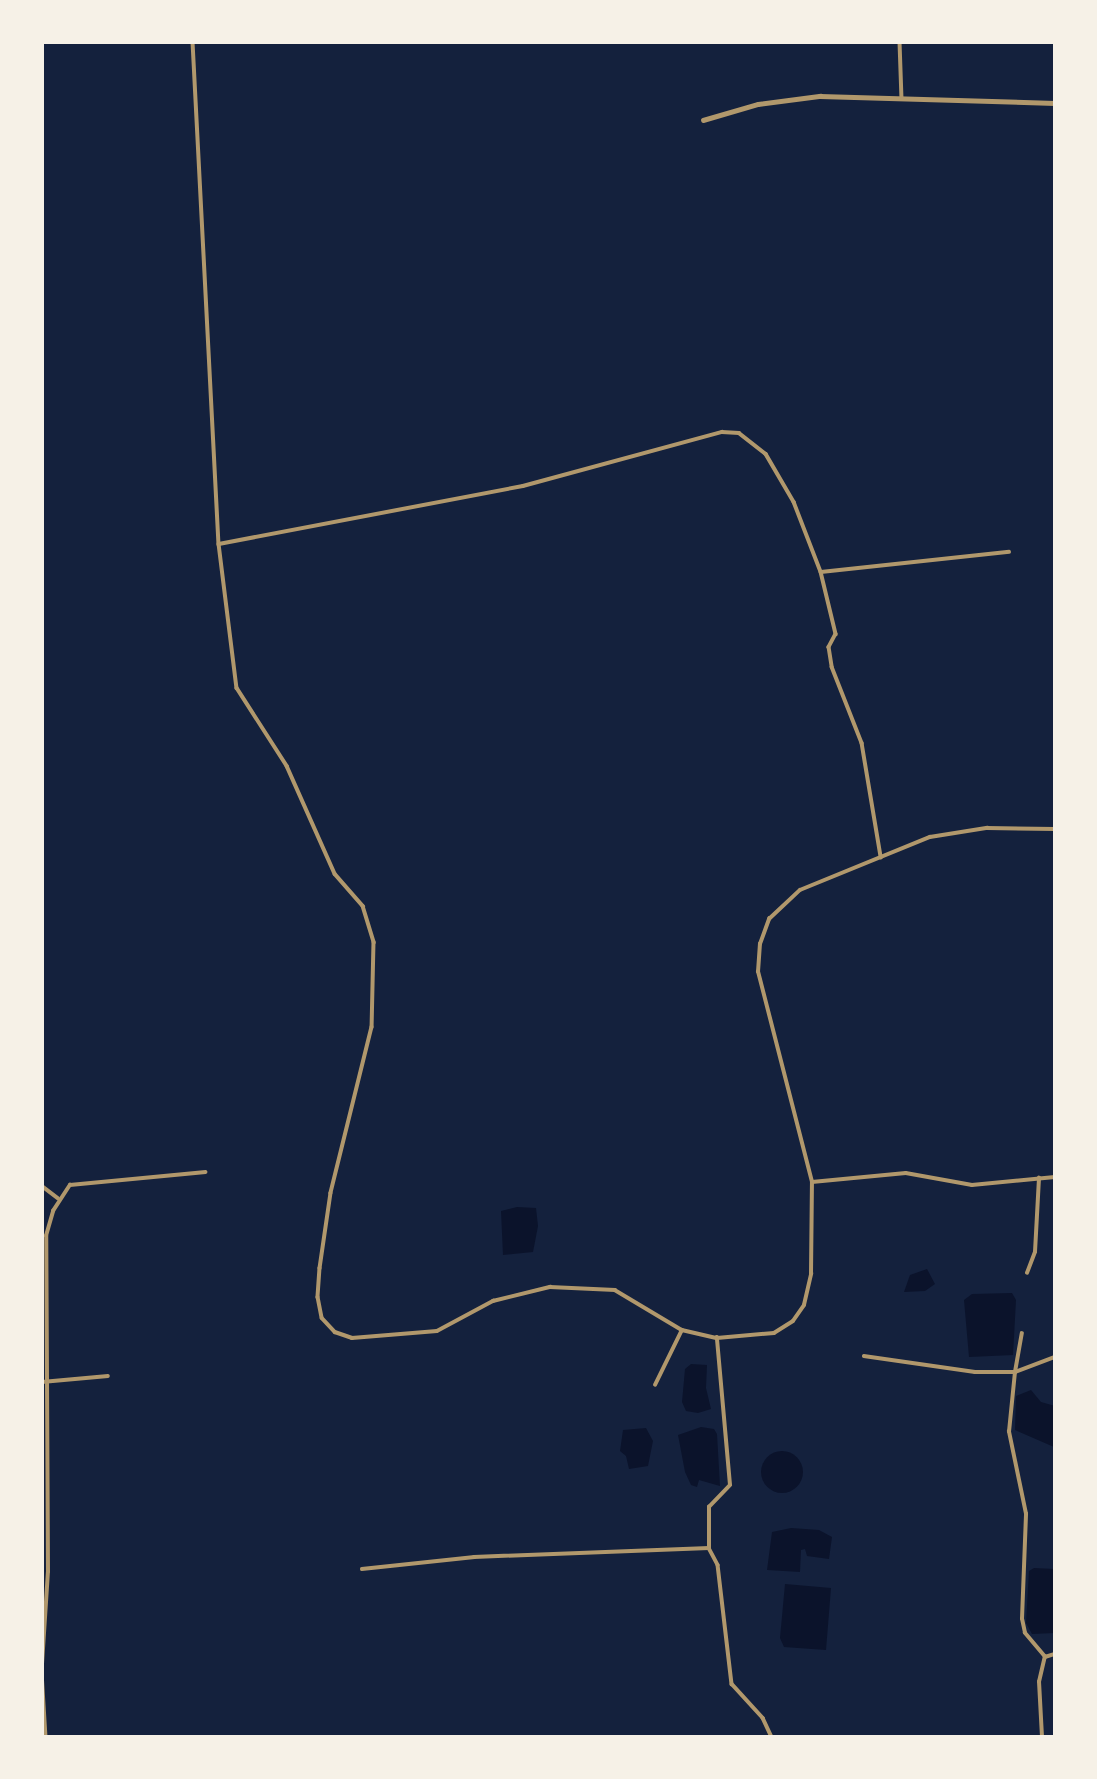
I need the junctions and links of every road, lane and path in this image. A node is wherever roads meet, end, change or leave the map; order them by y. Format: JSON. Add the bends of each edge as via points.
{"nodes":[{"id":1,"x":193,"y":42,"type":"edge"},
{"id":2,"x":900,"y":42,"type":"edge"},
{"id":3,"x":902,"y":99,"type":"junction"},
{"id":4,"x":1055,"y":103,"type":"edge"},
{"id":5,"x":703,"y":120,"type":"dead end"},
{"id":6,"x":219,"y":544,"type":"junction"},
{"id":7,"x":1009,"y":552,"type":"dead end"},
{"id":8,"x":821,"y":572,"type":"junction"},
{"id":9,"x":1055,"y":829,"type":"edge"},
{"id":10,"x":881,"y":857,"type":"junction"},
{"id":11,"x":205,"y":1172,"type":"dead end"},
{"id":12,"x":1055,"y":1177,"type":"edge"},
{"id":13,"x":1039,"y":1178,"type":"junction"},
{"id":14,"x":812,"y":1182,"type":"junction"},
{"id":15,"x":42,"y":1186,"type":"edge"},
{"id":16,"x":58,"y":1198,"type":"junction"},
{"id":17,"x":1027,"y":1273,"type":"dead end"},
{"id":18,"x":682,"y":1329,"type":"junction"},
{"id":19,"x":1021,"y":1334,"type":"dead end"},
{"id":20,"x":717,"y":1338,"type":"junction"},
{"id":21,"x":864,"y":1356,"type":"dead end"},
{"id":22,"x":1055,"y":1357,"type":"edge"},
{"id":23,"x":1015,"y":1372,"type":"junction"},
{"id":24,"x":108,"y":1376,"type":"dead end"},
{"id":25,"x":44,"y":1382,"type":"edge"},
{"id":26,"x":655,"y":1385,"type":"dead end"},
{"id":27,"x":709,"y":1548,"type":"junction"},
{"id":28,"x":362,"y":1569,"type":"dead end"},
{"id":29,"x":43,"y":1649,"type":"edge"},
{"id":30,"x":1055,"y":1654,"type":"edge"},
{"id":31,"x":1045,"y":1657,"type":"junction"},
{"id":32,"x":42,"y":1664,"type":"edge"},
{"id":33,"x":42,"y":1672,"type":"edge"},
{"id":34,"x":46,"y":1737,"type":"edge"},
{"id":35,"x":772,"y":1737,"type":"edge"},
{"id":36,"x":1042,"y":1737,"type":"edge"}],
"edges":[{"from":1,"to":6,"type":"street"},
{"from":2,"to":3,"type":"street"},
{"from":3,"to":4,"type":"street"},
{"from":3,"to":5,"type":"street","via":[[790,99]]},
{"from":6,"to":8,"type":"street","via":[[523,486],[731,432],[751,440],[766,454],[794,502]]},
{"from":6,"to":18,"type":"street","via":[[237,688],[287,766],[335,874],[363,906],[374,942],[372,1027],[324,1231],[318,1297],[322,1318],[334,1332],[352,1338],[408,1335],[437,1331],[493,1301],[526,1290],[576,1287],[615,1290]]},
{"from":7,"to":8,"type":"street"},
{"from":8,"to":10,"type":"street","via":[[836,634],[829,647],[832,667],[862,743]]},
{"from":9,"to":10,"type":"street","via":[[958,831],[930,836]]},
{"from":10,"to":14,"type":"street","via":[[800,890],[780,905],[760,944],[758,972]]},
{"from":11,"to":16,"type":"street","via":[[70,1185]]},
{"from":12,"to":13,"type":"street"},
{"from":13,"to":14,"type":"street","via":[[972,1185],[906,1173]]},
{"from":13,"to":17,"type":"street","via":[[1035,1252]]},
{"from":14,"to":20,"type":"street","via":[[813,1247],[804,1305],[793,1321],[774,1333]]},
{"from":15,"to":16,"type":"street"},
{"from":16,"to":25,"type":"street","via":[[46,1236]]},
{"from":18,"to":20,"type":"street"},
{"from":18,"to":26,"type":"street"},
{"from":19,"to":23,"type":"street"},
{"from":20,"to":27,"type":"street","via":[[730,1485],[709,1507]]},
{"from":21,"to":23,"type":"street","via":[[975,1372]]},
{"from":22,"to":23,"type":"street"},
{"from":23,"to":31,"type":"street","via":[[1009,1432],[1011,1455],[1022,1481],[1028,1535],[1022,1619],[1025,1633]]},
{"from":24,"to":25,"type":"street"},
{"from":25,"to":29,"type":"street","via":[[48,1572]]},
{"from":27,"to":28,"type":"street","via":[[474,1557]]},
{"from":27,"to":35,"type":"street","via":[[718,1564],[732,1684],[764,1718]]},
{"from":29,"to":32,"type":"street"},
{"from":30,"to":31,"type":"street"},
{"from":31,"to":36,"type":"street","via":[[1039,1682]]},
{"from":33,"to":34,"type":"street"}]}
